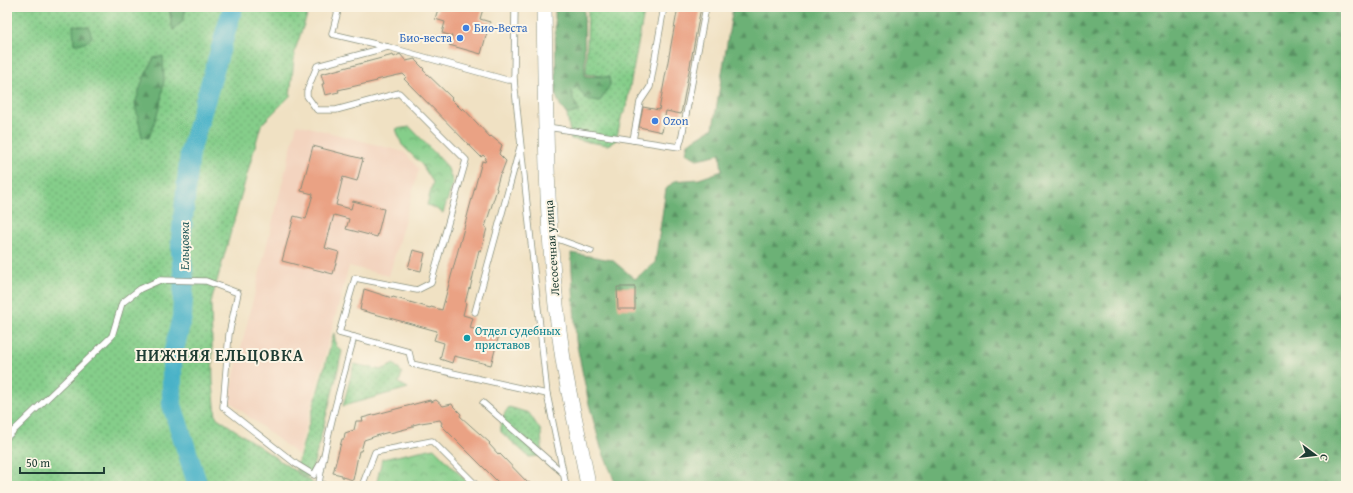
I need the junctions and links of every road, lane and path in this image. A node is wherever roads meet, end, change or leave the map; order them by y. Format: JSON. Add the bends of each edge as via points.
{"nodes":[{"id":1,"x":339,"y":7,"type":"edge"},
{"id":2,"x":515,"y":7,"type":"edge"},
{"id":3,"x":544,"y":7,"type":"edge"},
{"id":4,"x":664,"y":7,"type":"edge"},
{"id":5,"x":706,"y":7,"type":"edge"},
{"id":6,"x":388,"y":47,"type":"junction"},
{"id":7,"x":514,"y":80,"type":"junction"},
{"id":8,"x":546,"y":127,"type":"junction"},
{"id":9,"x":633,"y":140,"type":"junction"},
{"id":10,"x":521,"y":143,"type":"junction"},
{"id":11,"x":550,"y":236,"type":"junction"},
{"id":12,"x":591,"y":251,"type":"dead end"},
{"id":13,"x":475,"y":312,"type":"dead end"},
{"id":14,"x":354,"y":337,"type":"junction"},
{"id":15,"x":547,"y":394,"type":"junction"},
{"id":16,"x":484,"y":403,"type":"dead end"},
{"id":17,"x":7,"y":437,"type":"edge"},
{"id":18,"x":323,"y":459,"type":"junction"},
{"id":19,"x":563,"y":473,"type":"junction"},
{"id":20,"x":328,"y":486,"type":"edge"},
{"id":21,"x":362,"y":486,"type":"edge"},
{"id":22,"x":477,"y":486,"type":"edge"},
{"id":23,"x":566,"y":486,"type":"edge"},
{"id":24,"x":588,"y":486,"type":"edge"}],
"edges":[{"from":1,"to":6,"type":"lane","via":[[332,34]]},
{"from":2,"to":7,"type":"lane"},
{"from":3,"to":8,"type":"street","name":"Лесосечная улица"},
{"from":4,"to":9,"type":"lane","via":[[650,87],[640,102]]},
{"from":5,"to":9,"type":"lane","via":[[679,147]]},
{"from":6,"to":7,"type":"lane"},
{"from":6,"to":14,"type":"lane","via":[[317,66],[307,96],[317,110],[336,110],[398,93],[466,160],[431,283],[417,290],[355,278],[339,332]]},
{"from":7,"to":10,"type":"lane"},
{"from":8,"to":9,"type":"lane"},
{"from":8,"to":11,"type":"street","name":"Лесосечная улица"},
{"from":10,"to":13,"type":"lane"},
{"from":10,"to":15,"type":"lane"},
{"from":11,"to":12,"type":"lane"},
{"from":11,"to":24,"type":"street","name":"Лесосечная улица","via":[[562,353]]},
{"from":14,"to":15,"type":"lane","via":[[410,352],[412,364]]},
{"from":14,"to":18,"type":"lane"},
{"from":15,"to":19,"type":"lane"},
{"from":16,"to":19,"type":"lane"},
{"from":17,"to":18,"type":"lane","via":[[112,336],[122,303],[140,289],[160,280],[206,281],[238,293],[229,334],[223,407],[314,475]]},
{"from":18,"to":20,"type":"lane","via":[[319,483]]},
{"from":19,"to":23,"type":"lane"},
{"from":21,"to":22,"type":"lane","via":[[374,452],[432,441]]}]}
